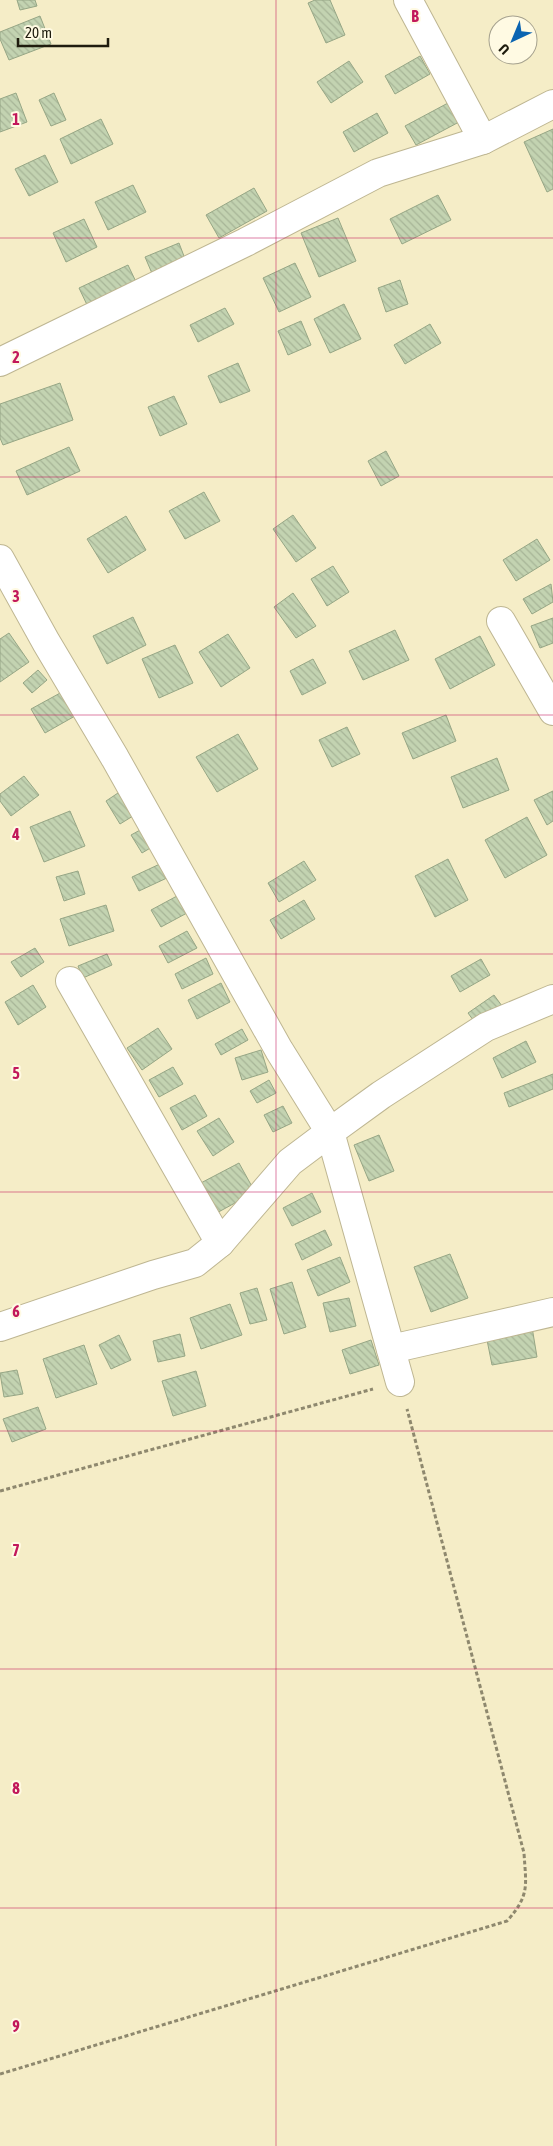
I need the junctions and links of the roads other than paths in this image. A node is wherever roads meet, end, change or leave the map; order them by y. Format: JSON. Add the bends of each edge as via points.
{"nodes":[{"id":1,"x":408,"y":0,"type":"edge"},
{"id":2,"x":553,"y":104,"type":"edge"},
{"id":3,"x":483,"y":140,"type":"junction"},
{"id":4,"x":0,"y":362,"type":"edge"},
{"id":5,"x":0,"y":559,"type":"edge"},
{"id":6,"x":501,"y":622,"type":"dead end"},
{"id":7,"x":553,"y":711,"type":"edge"},
{"id":8,"x":70,"y":980,"type":"dead end"},
{"id":9,"x":553,"y":999,"type":"edge"},
{"id":10,"x":330,"y":1132,"type":"junction"},
{"id":11,"x":220,"y":1243,"type":"junction"},
{"id":12,"x":553,"y":1312,"type":"edge"},
{"id":13,"x":0,"y":1327,"type":"edge"},
{"id":14,"x":391,"y":1349,"type":"junction"},
{"id":15,"x":400,"y":1382,"type":"road end"}],
"edges":[{"from":1,"to":3,"type":"street"},
{"from":2,"to":3,"type":"street"},
{"from":3,"to":4,"type":"street","via":[[378,173],[246,242]]},
{"from":5,"to":10,"type":"street","via":[[116,758],[279,1050]]},
{"from":6,"to":7,"type":"street"},
{"from":8,"to":11,"type":"street"},
{"from":9,"to":10,"type":"street","via":[[486,1027]]},
{"from":10,"to":11,"type":"street","via":[[290,1162]]},
{"from":10,"to":14,"type":"street"},
{"from":11,"to":13,"type":"street","via":[[195,1263]]},
{"from":12,"to":14,"type":"street"},
{"from":14,"to":15,"type":"street"}]}
